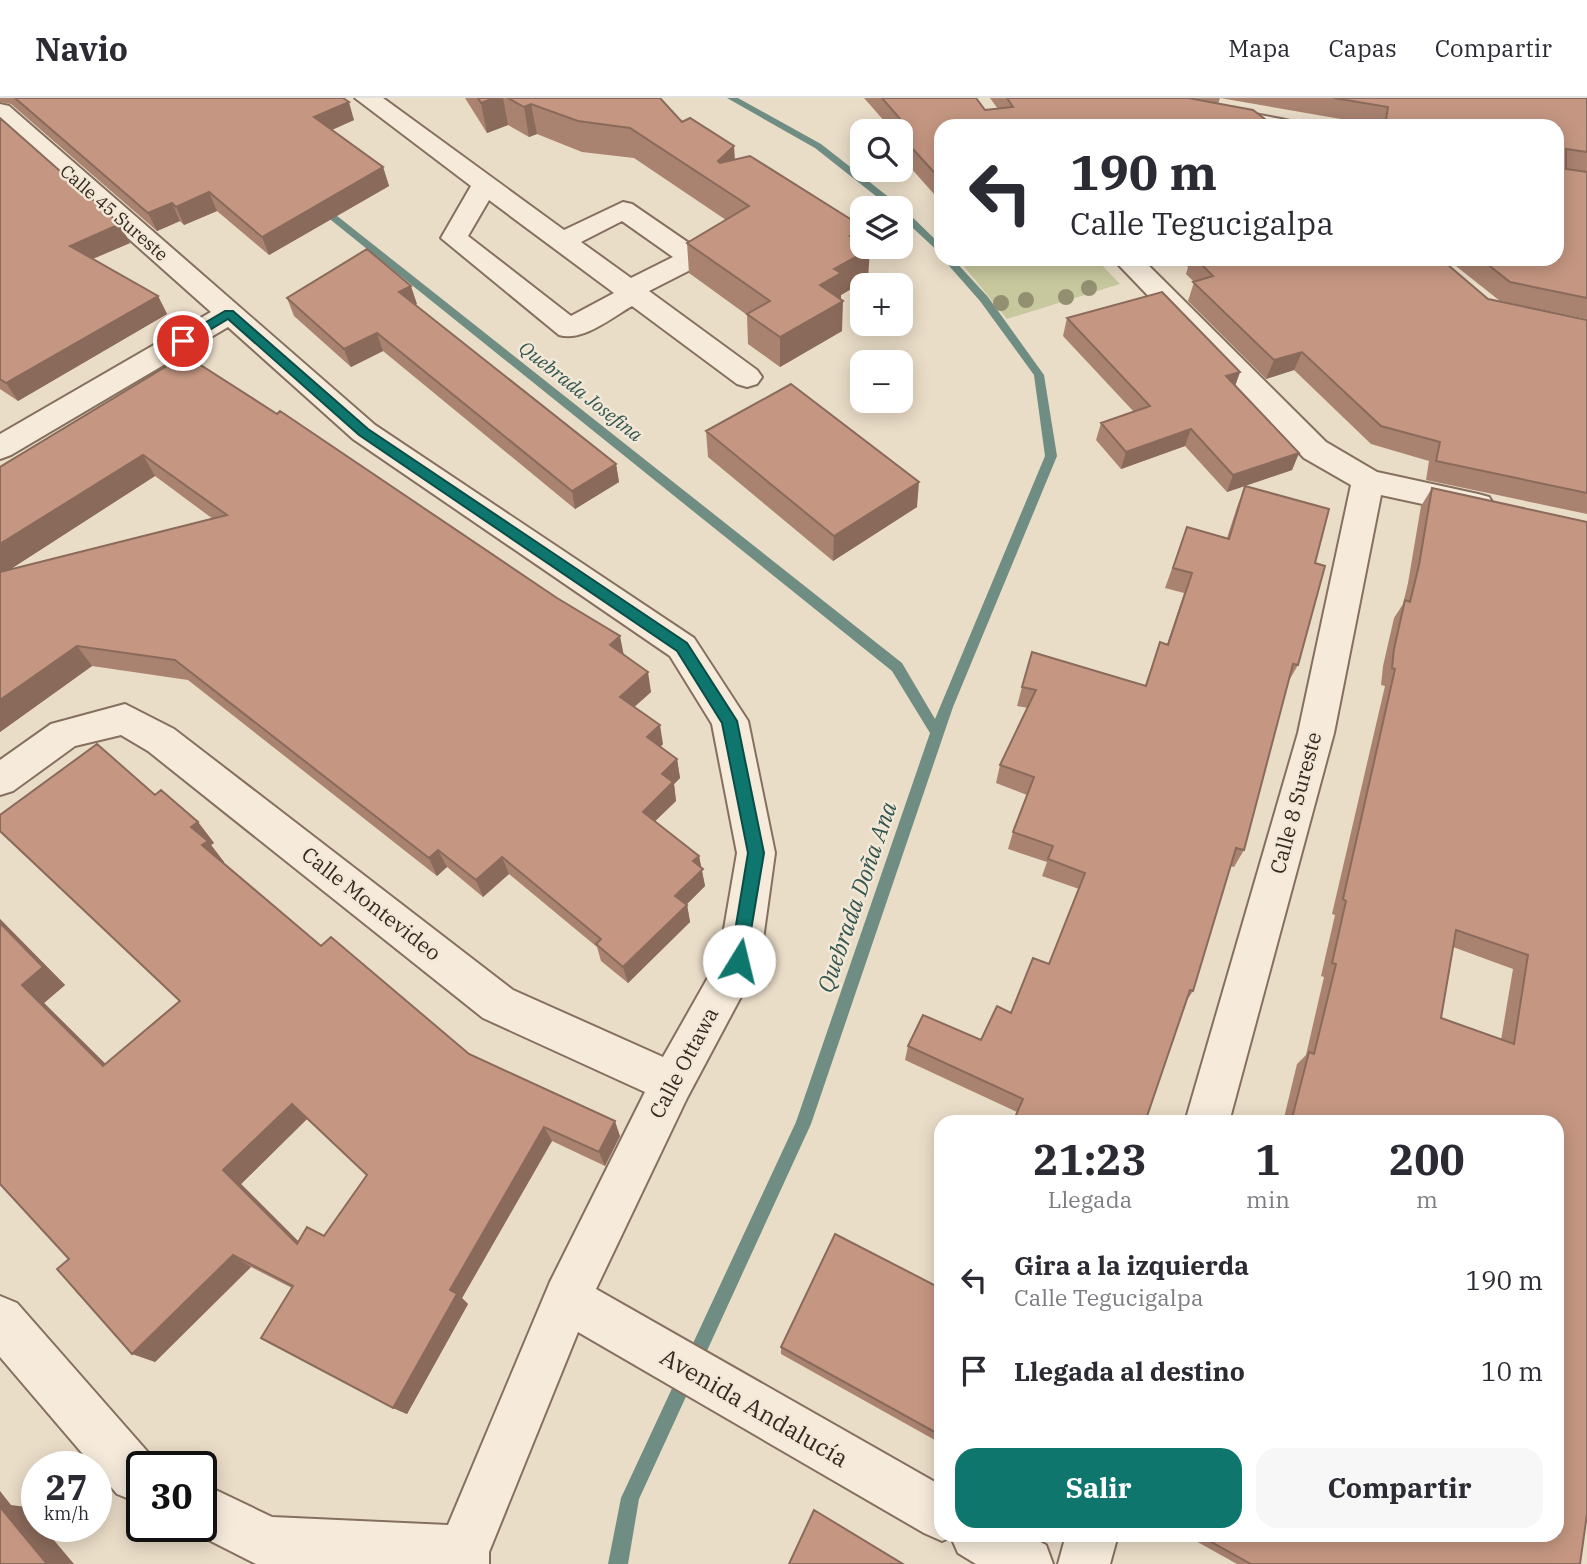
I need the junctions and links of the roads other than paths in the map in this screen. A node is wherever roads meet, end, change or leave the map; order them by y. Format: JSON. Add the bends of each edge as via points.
{"nodes":[{"id":1,"x":1130,"y":98,"type":"edge"},
{"id":2,"x":374,"y":104,"type":"edge"},
{"id":3,"x":0,"y":111,"type":"edge"},
{"id":4,"x":1243,"y":119,"type":"edge"},
{"id":5,"x":11,"y":134,"type":"edge"},
{"id":6,"x":485,"y":184,"type":"junction"},
{"id":7,"x":562,"y":241,"type":"junction"},
{"id":8,"x":1134,"y":266,"type":"edge"},
{"id":9,"x":631,"y":292,"type":"junction"},
{"id":10,"x":229,"y":314,"type":"junction"},
{"id":11,"x":747,"y":377,"type":"dead end"},
{"id":12,"x":0,"y":448,"type":"edge"},
{"id":13,"x":1368,"y":481,"type":"junction"},
{"id":14,"x":1510,"y":512,"type":"edge"},
{"id":15,"x":0,"y":780,"type":"edge"},
{"id":16,"x":672,"y":1083,"type":"junction"},
{"id":17,"x":1210,"y":1115,"type":"edge"},
{"id":18,"x":567,"y":1299,"type":"junction"},
{"id":19,"x":0,"y":1320,"type":"edge"},
{"id":20,"x":126,"y":1466,"type":"edge"},
{"id":21,"x":934,"y":1510,"type":"edge"},
{"id":22,"x":217,"y":1517,"type":"edge"},
{"id":23,"x":988,"y":1542,"type":"edge"},
{"id":24,"x":1090,"y":1542,"type":"edge"},
{"id":25,"x":463,"y":1558,"type":"edge"},
{"id":26,"x":1027,"y":1564,"type":"edge"},
{"id":27,"x":1084,"y":1564,"type":"edge"}],
"edges":[{"from":1,"to":4,"type":"street"},
{"from":2,"to":6,"type":"street"},
{"from":3,"to":5,"type":"street","name":"Calle 45 Sureste"},
{"from":5,"to":10,"type":"street","name":"Calle 45 Sureste"},
{"from":6,"to":7,"type":"street"},
{"from":6,"to":9,"type":"street","via":[[454,238],[569,329]]},
{"from":7,"to":9,"type":"street"},
{"from":7,"to":9,"type":"street","via":[[623,210],[692,258]]},
{"from":8,"to":13,"type":"street","via":[[1315,450]]},
{"from":9,"to":11,"type":"street"},
{"from":10,"to":12,"type":"street"},
{"from":10,"to":16,"type":"street","name":"Calle Ottawa","via":[[364,432],[682,647],[730,721],[756,853],[739,961]]},
{"from":13,"to":14,"type":"street"},
{"from":13,"to":17,"type":"street","name":"Calle 8 Sureste","via":[[1316,733]]},
{"from":15,"to":16,"type":"street","name":"Calle Montevideo","via":[[64,734],[125,719],[161,740],[498,1004]]},
{"from":16,"to":18,"type":"street","name":"Calle Ottawa"},
{"from":18,"to":21,"type":"street","name":"Avenida Andalucía"},
{"from":18,"to":25,"type":"street","name":"Calle Ottawa"},
{"from":19,"to":20,"type":"street"},
{"from":22,"to":25,"type":"street","via":[[269,1543]]},
{"from":23,"to":26,"type":"street"},
{"from":24,"to":27,"type":"street"}]}
